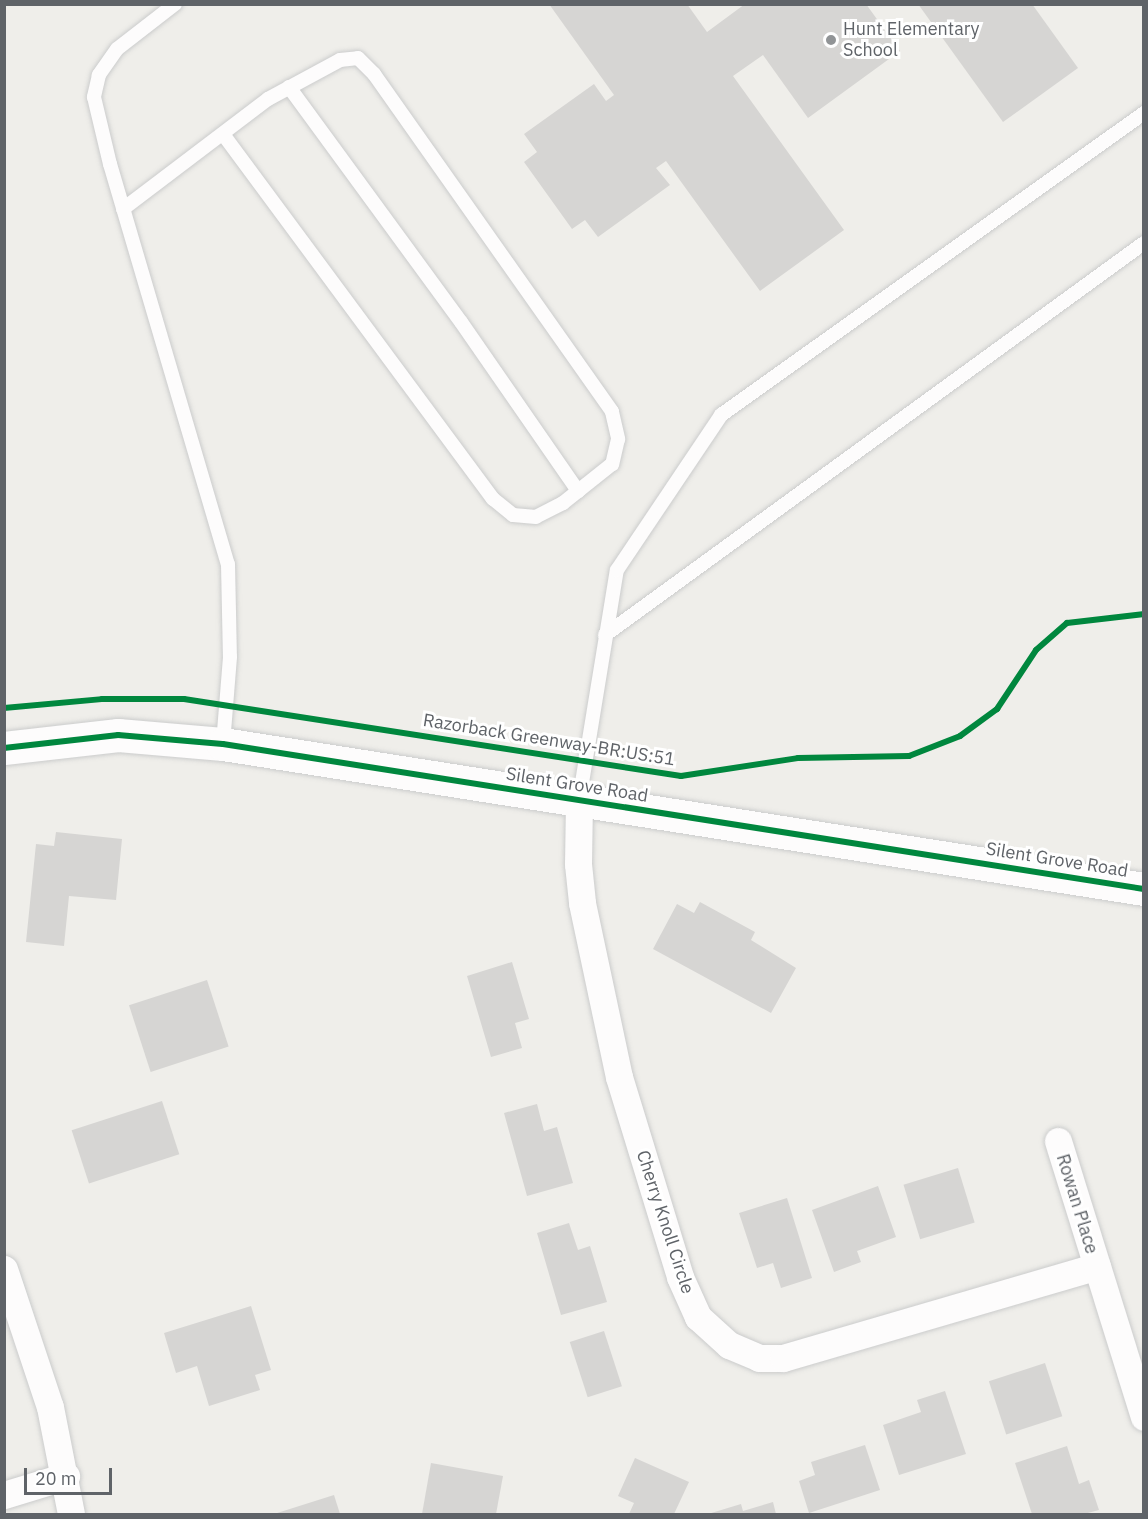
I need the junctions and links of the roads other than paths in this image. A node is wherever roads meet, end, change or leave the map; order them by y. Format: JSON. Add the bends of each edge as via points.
{"nodes":[{"id":1,"x":175,"y":4,"type":"edge"},
{"id":2,"x":289,"y":87,"type":"junction"},
{"id":3,"x":1143,"y":113,"type":"edge"},
{"id":4,"x":224,"y":135,"type":"junction"},
{"id":5,"x":123,"y":209,"type":"junction"},
{"id":6,"x":1143,"y":243,"type":"edge"},
{"id":7,"x":578,"y":491,"type":"junction"},
{"id":8,"x":605,"y":635,"type":"junction"},
{"id":9,"x":224,"y":744,"type":"junction"},
{"id":10,"x":4,"y":748,"type":"edge"},
{"id":11,"x":579,"y":801,"type":"junction"},
{"id":12,"x":1143,"y":889,"type":"edge"},
{"id":13,"x":1058,"y":1141,"type":"dead end"},
{"id":14,"x":1097,"y":1266,"type":"junction"},
{"id":15,"x":4,"y":1269,"type":"edge"},
{"id":16,"x":1143,"y":1417,"type":"edge"},
{"id":17,"x":66,"y":1476,"type":"junction"},
{"id":18,"x":4,"y":1495,"type":"edge"},
{"id":19,"x":71,"y":1515,"type":"edge"}],
"edges":[{"from":1,"to":5,"type":"lane","via":[[117,49],[99,75],[94,98]]},
{"from":2,"to":4,"type":"lane"},
{"from":2,"to":7,"type":"lane","via":[[461,322]]},
{"from":2,"to":7,"type":"lane","via":[[340,60],[358,58],[374,74],[612,412],[618,440],[612,464]]},
{"from":3,"to":8,"type":"lane","via":[[721,415],[617,570]]},
{"from":4,"to":5,"type":"lane"},
{"from":4,"to":7,"type":"lane","via":[[493,499],[513,515],[536,517]]},
{"from":5,"to":9,"type":"lane","via":[[228,564],[230,657]]},
{"from":6,"to":8,"type":"lane"},
{"from":8,"to":11,"type":"lane"},
{"from":9,"to":10,"type":"street","name":"Silent Grove Road","via":[[118,735]]},
{"from":9,"to":11,"type":"street","name":"Silent Grove Road"},
{"from":11,"to":12,"type":"street","name":"Silent Grove Road"},
{"from":11,"to":14,"type":"street","name":"Cherry Knoll Circle","via":[[582,903],[619,1077],[680,1277],[698,1317],[729,1345],[759,1358],[783,1358]]},
{"from":13,"to":14,"type":"street","name":"Rowan Place"},
{"from":14,"to":16,"type":"street"},
{"from":15,"to":17,"type":"street","via":[[50,1407]]},
{"from":17,"to":18,"type":"street"},
{"from":17,"to":19,"type":"street"}]}
